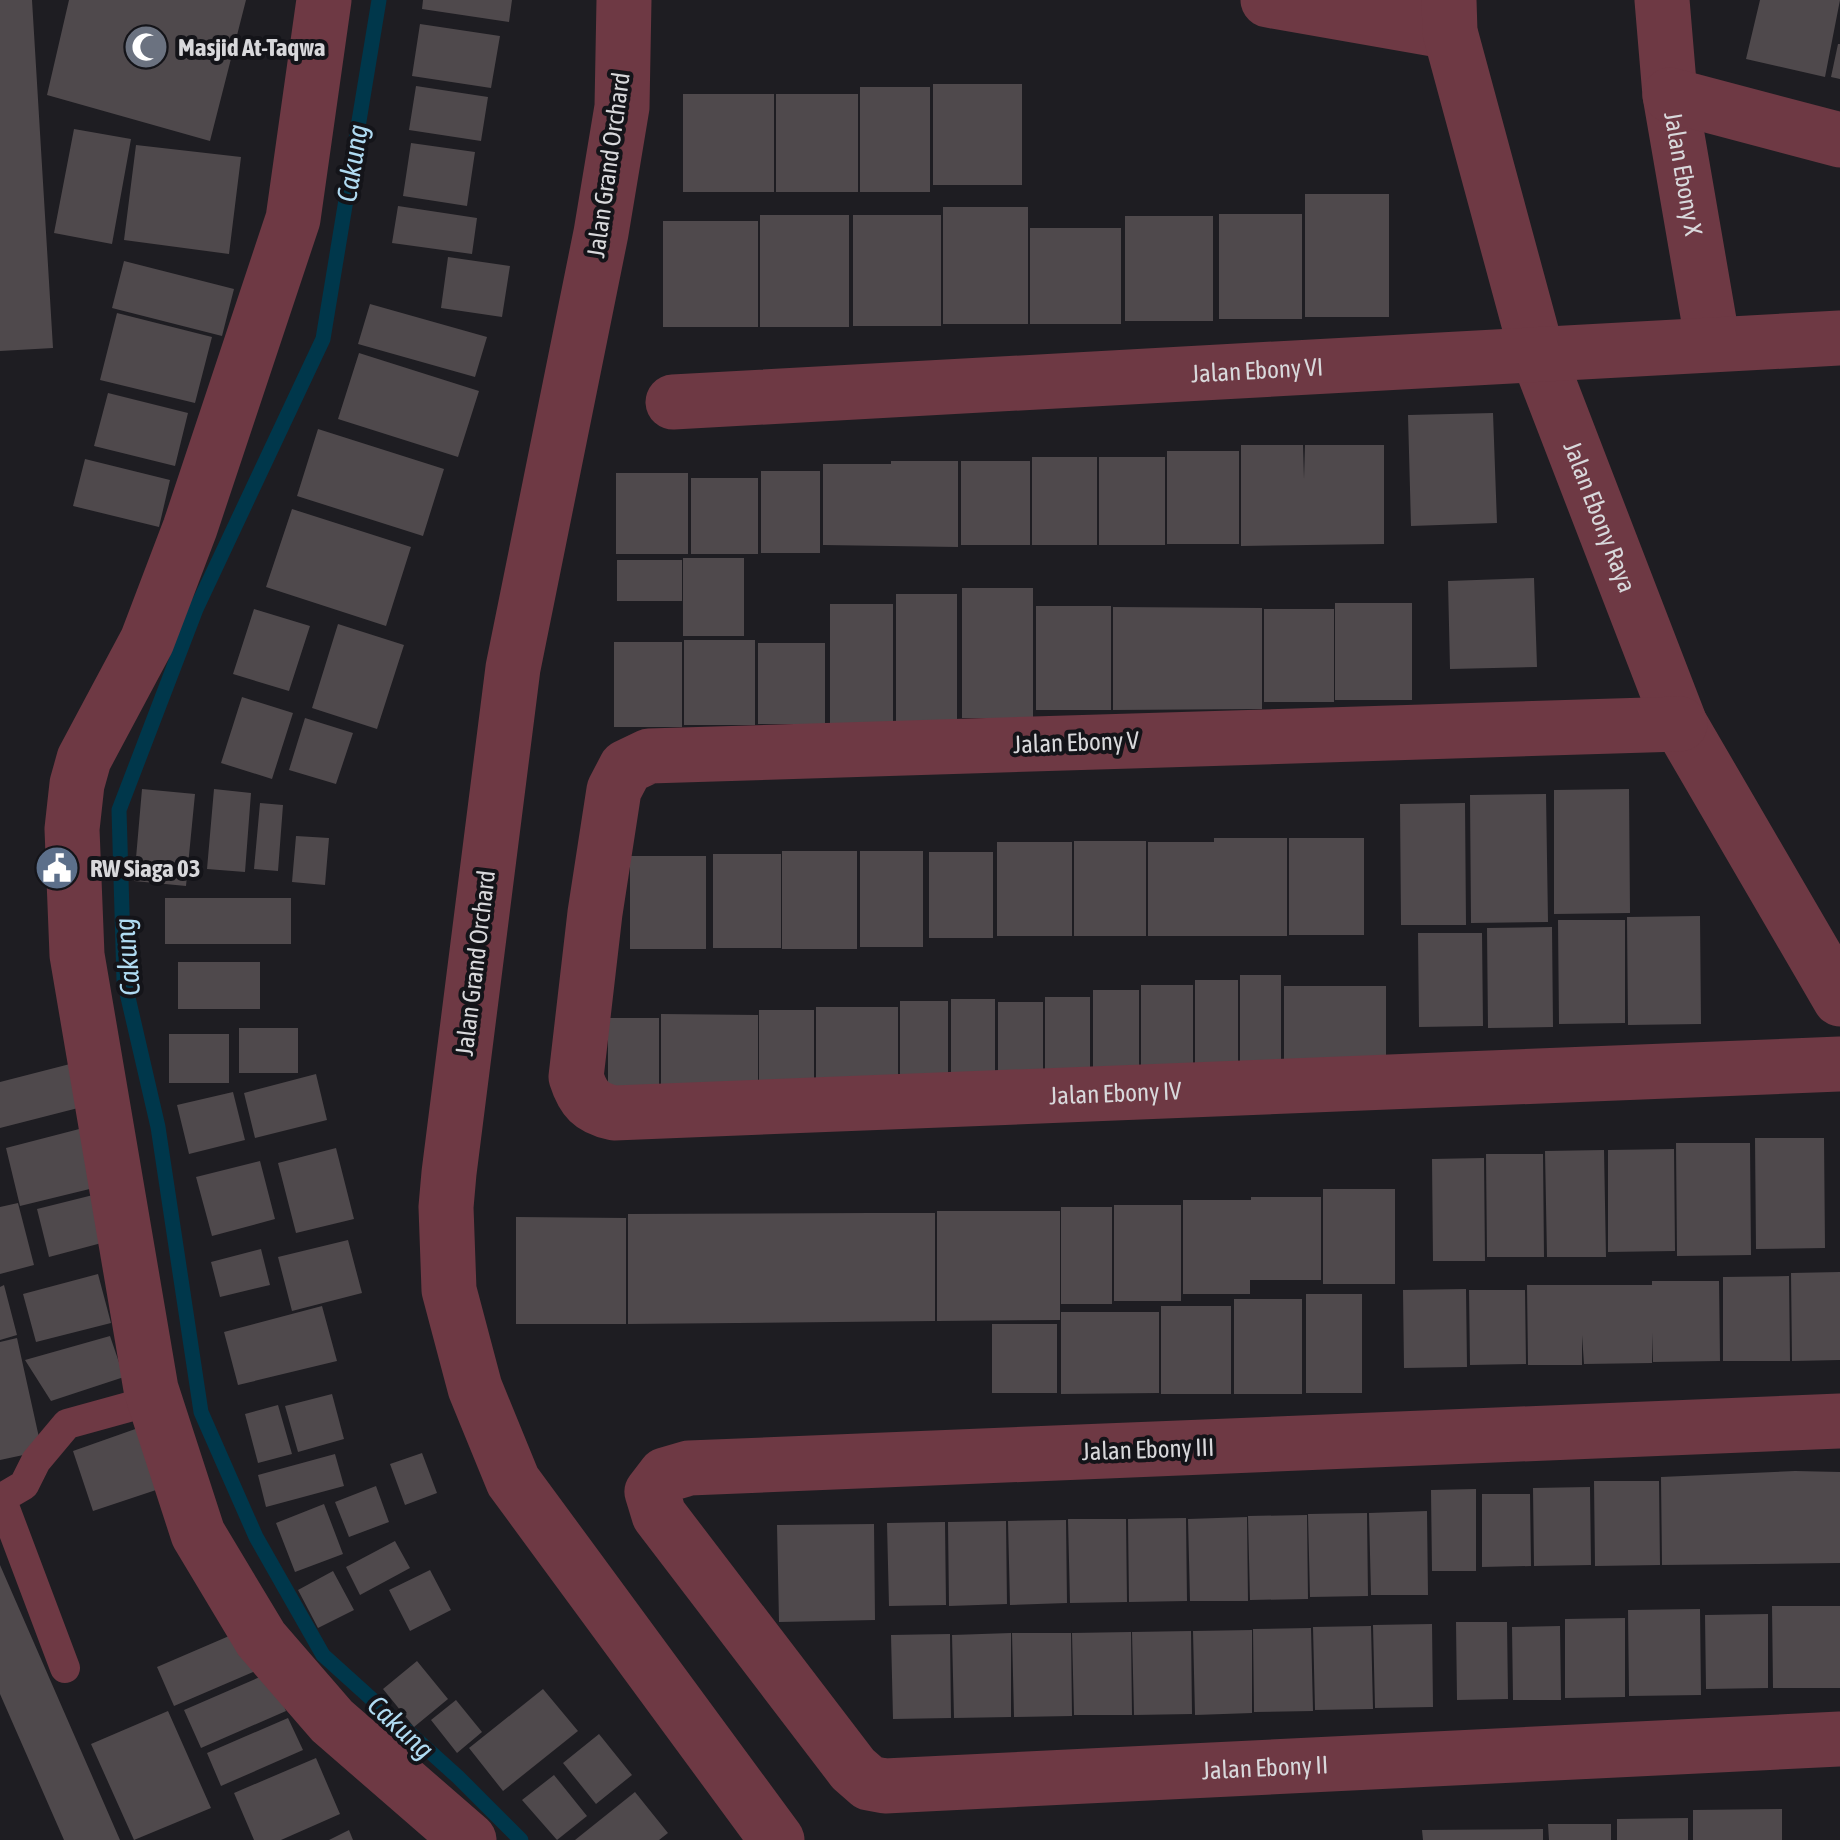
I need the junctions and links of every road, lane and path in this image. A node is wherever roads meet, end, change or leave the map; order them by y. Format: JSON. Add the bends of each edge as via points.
{"nodes":[{"id":1,"x":324,"y":0,"type":"edge"},
{"id":2,"x":624,"y":0,"type":"edge"},
{"id":3,"x":1268,"y":0,"type":"edge"},
{"id":4,"x":1662,"y":0,"type":"edge"},
{"id":5,"x":1450,"y":16,"type":"edge"},
{"id":6,"x":1670,"y":95,"type":"junction"},
{"id":7,"x":1840,"y":140,"type":"edge"},
{"id":8,"x":1840,"y":338,"type":"edge"},
{"id":9,"x":1712,"y":344,"type":"junction"},
{"id":10,"x":1536,"y":354,"type":"junction"},
{"id":11,"x":673,"y":402,"type":"dead end"},
{"id":12,"x":1680,"y":724,"type":"junction"},
{"id":13,"x":594,"y":913,"type":"joint"},
{"id":14,"x":1840,"y":1000,"type":"edge"},
{"id":15,"x":1840,"y":1064,"type":"edge"},
{"id":16,"x":154,"y":1400,"type":"junction"},
{"id":17,"x":1840,"y":1421,"type":"edge"},
{"id":18,"x":0,"y":1498,"type":"edge"},
{"id":19,"x":759,"y":1644,"type":"joint"},
{"id":20,"x":65,"y":1668,"type":"dead end"},
{"id":21,"x":1840,"y":1739,"type":"edge"},
{"id":22,"x":469,"y":1840,"type":"edge"},
{"id":23,"x":776,"y":1840,"type":"edge"}],
"edges":[{"from":1,"to":16,"type":"street","via":[[293,219],[154,624],[77,784],[77,955]]},
{"from":2,"to":23,"type":"street","name":"Jalan Grand Orchard","via":[[622,107],[607,197],[512,668],[449,1173],[448,1276],[474,1388],[512,1482]]},
{"from":3,"to":5,"type":"street"},
{"from":4,"to":6,"type":"street","name":"Jalan Ebony X"},
{"from":5,"to":10,"type":"street","name":"Jalan Ebony Raya"},
{"from":6,"to":7,"type":"street"},
{"from":6,"to":9,"type":"street","name":"Jalan Ebony X"},
{"from":8,"to":9,"type":"street","name":"Jalan Ebony VI"},
{"from":9,"to":10,"type":"street","name":"Jalan Ebony VI"},
{"from":10,"to":11,"type":"street","name":"Jalan Ebony VI"},
{"from":10,"to":12,"type":"street","name":"Jalan Ebony Raya"},
{"from":12,"to":13,"type":"street","name":"Jalan Ebony V","via":[[649,756],[626,766],[614,790]]},
{"from":12,"to":14,"type":"street","name":"Jalan Ebony Raya"},
{"from":13,"to":15,"type":"street","name":"Jalan Ebony IV","via":[[576,1077],[582,1097],[614,1113]]},
{"from":16,"to":18,"type":"lane","via":[[67,1424],[24,1485]]},
{"from":16,"to":22,"type":"street","via":[[198,1534],[260,1638],[332,1721]]},
{"from":17,"to":19,"type":"street","name":"Jalan Ebony III","via":[[665,1474],[652,1492],[659,1515]]},
{"from":18,"to":20,"type":"lane"},
{"from":19,"to":21,"type":"street","name":"Jalan Ebony II","via":[[853,1769],[868,1783],[886,1786]]}]}
